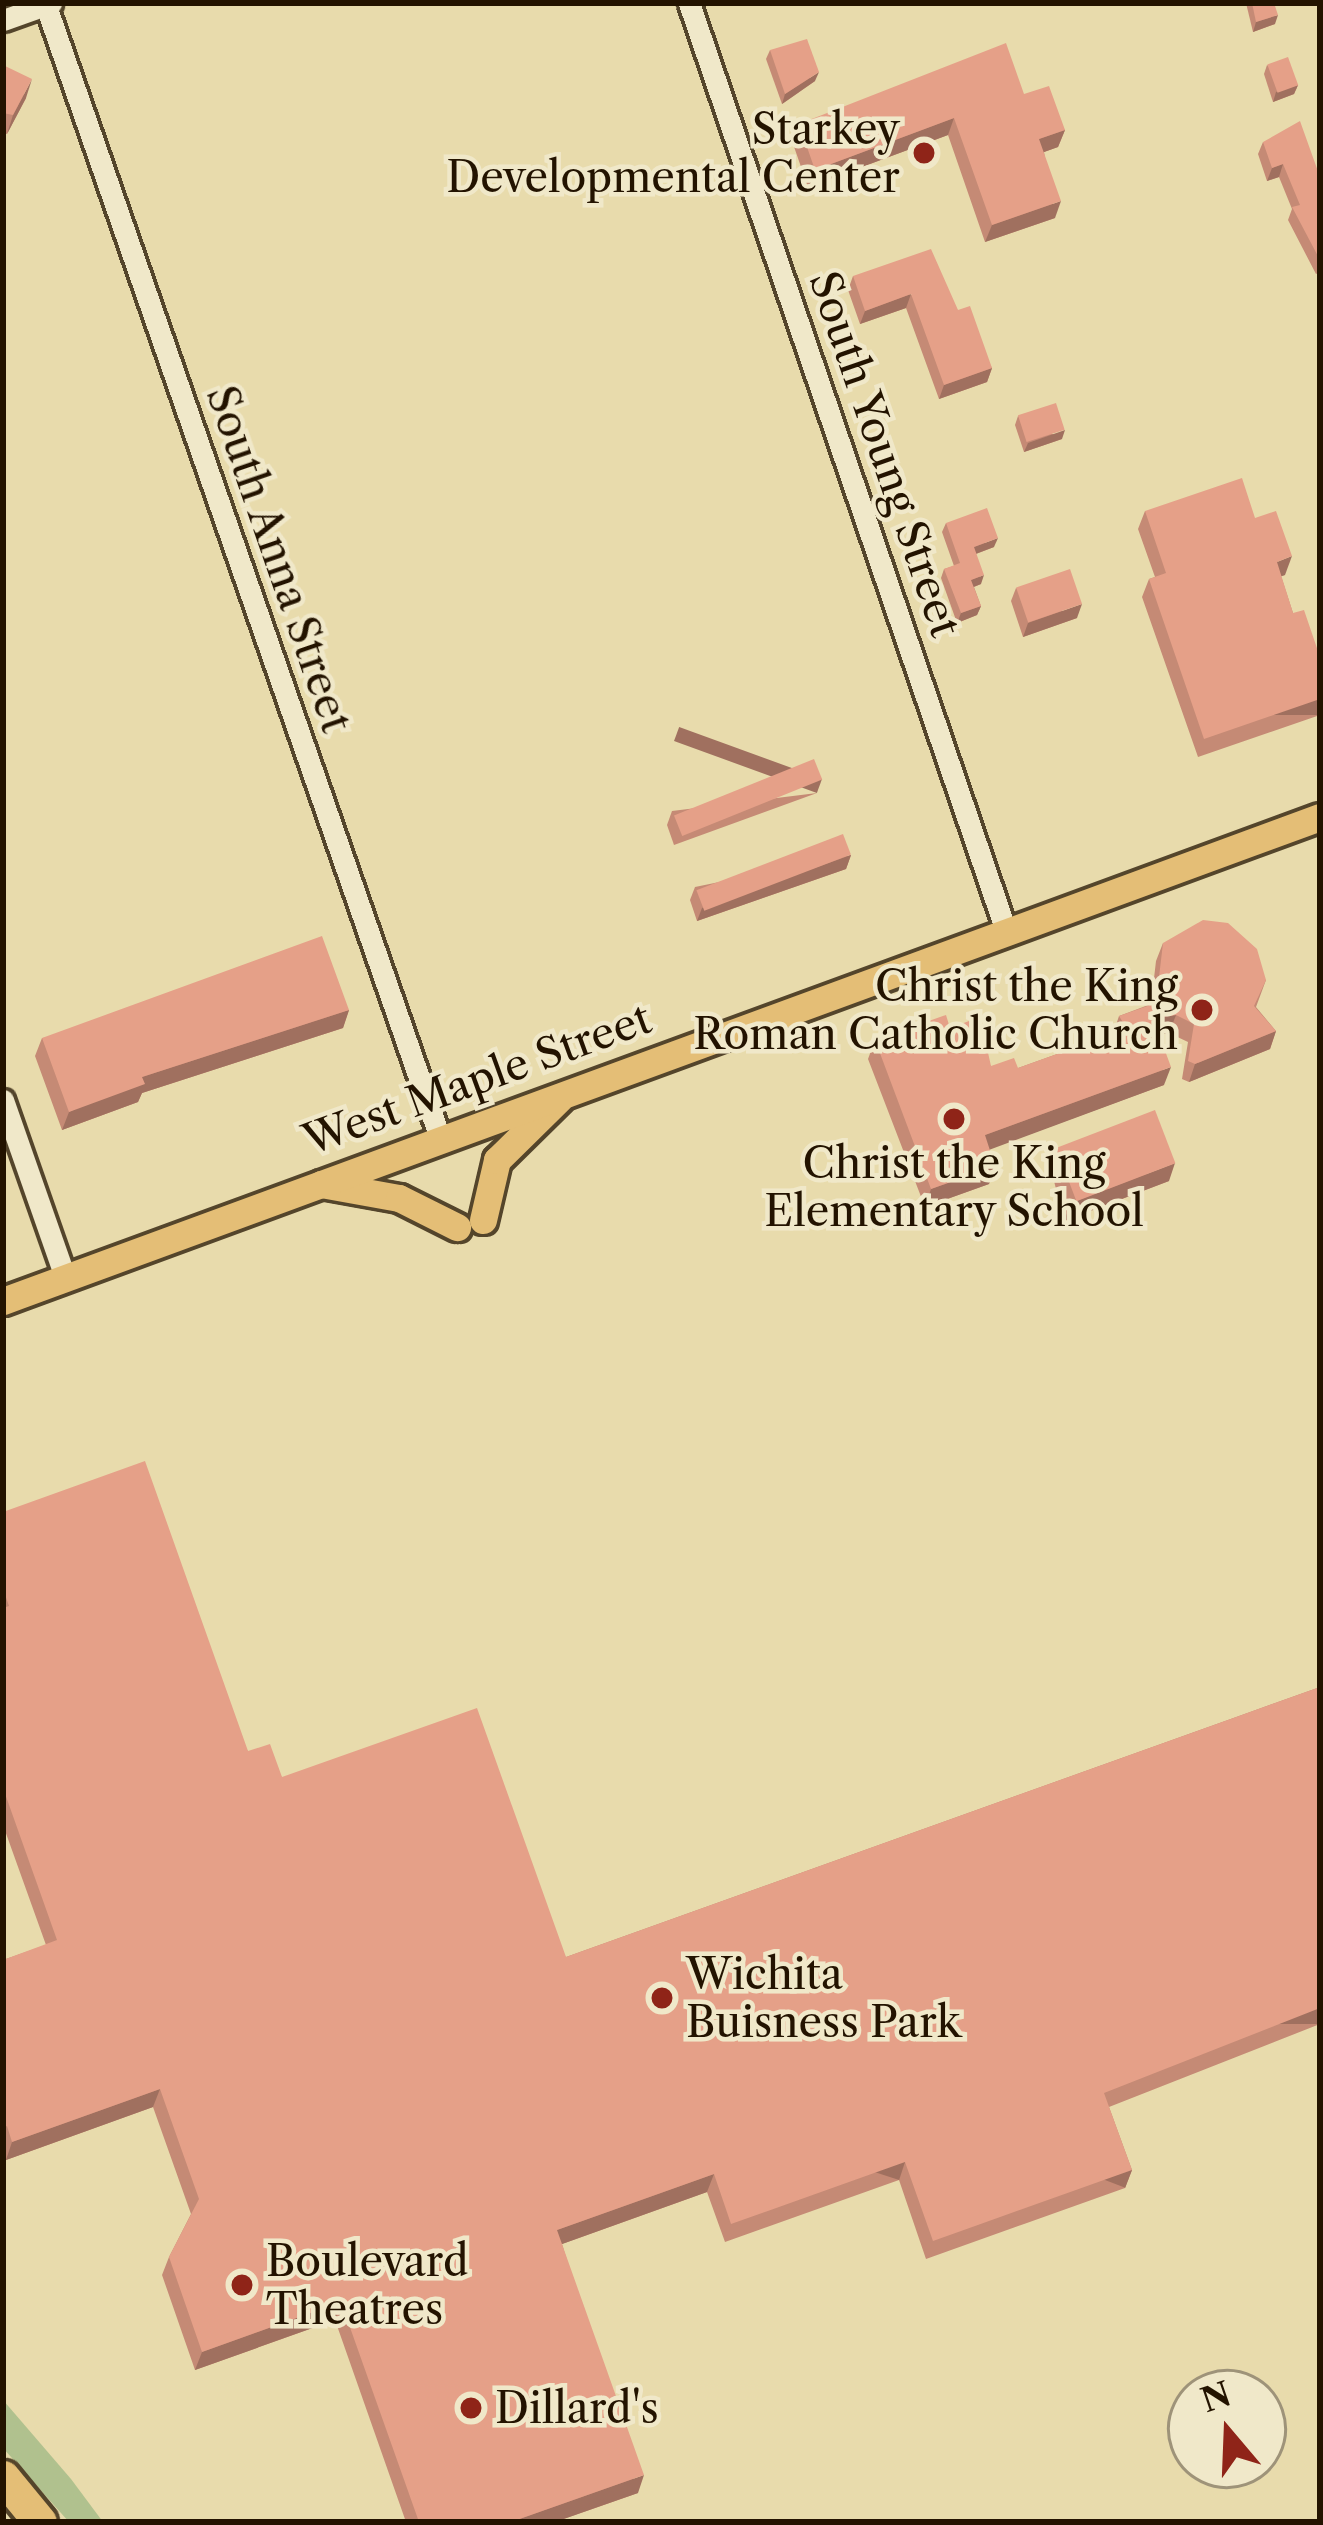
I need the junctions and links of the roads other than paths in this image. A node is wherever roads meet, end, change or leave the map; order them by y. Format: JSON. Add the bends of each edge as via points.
{"nodes":[{"id":1,"x":689,"y":3,"type":"edge"},
{"id":2,"x":47,"y":4,"type":"edge"},
{"id":3,"x":3,"y":20,"type":"edge"},
{"id":4,"x":1320,"y":817,"type":"edge"},
{"id":5,"x":1006,"y":932,"type":"junction"},
{"id":6,"x":567,"y":1091,"type":"junction"},
{"id":7,"x":3,"y":1100,"type":"edge"},
{"id":8,"x":440,"y":1138,"type":"junction"},
{"id":9,"x":317,"y":1184,"type":"junction"},
{"id":10,"x":65,"y":1277,"type":"junction"},
{"id":11,"x":3,"y":1301,"type":"edge"},
{"id":12,"x":3,"y":2477,"type":"edge"},
{"id":13,"x":40,"y":2522,"type":"edge"}],
"edges":[{"from":1,"to":5,"type":"street","name":"South Young Street"},
{"from":2,"to":3,"type":"street"},
{"from":2,"to":8,"type":"street","name":"South Anna Street"},
{"from":4,"to":5,"type":"main road","name":"West Maple Street"},
{"from":5,"to":6,"type":"main road","name":"West Maple Street"},
{"from":6,"to":8,"type":"main road","name":"West Maple Street"},
{"from":6,"to":9,"type":"main road","via":[[497,1160],[470,1224],[399,1198]]},
{"from":7,"to":10,"type":"street"},
{"from":8,"to":9,"type":"main road","name":"West Maple Street"},
{"from":9,"to":10,"type":"main road","name":"West Maple Street"},
{"from":10,"to":11,"type":"main road","name":"West Maple Street"},
{"from":12,"to":13,"type":"highway"}]}
